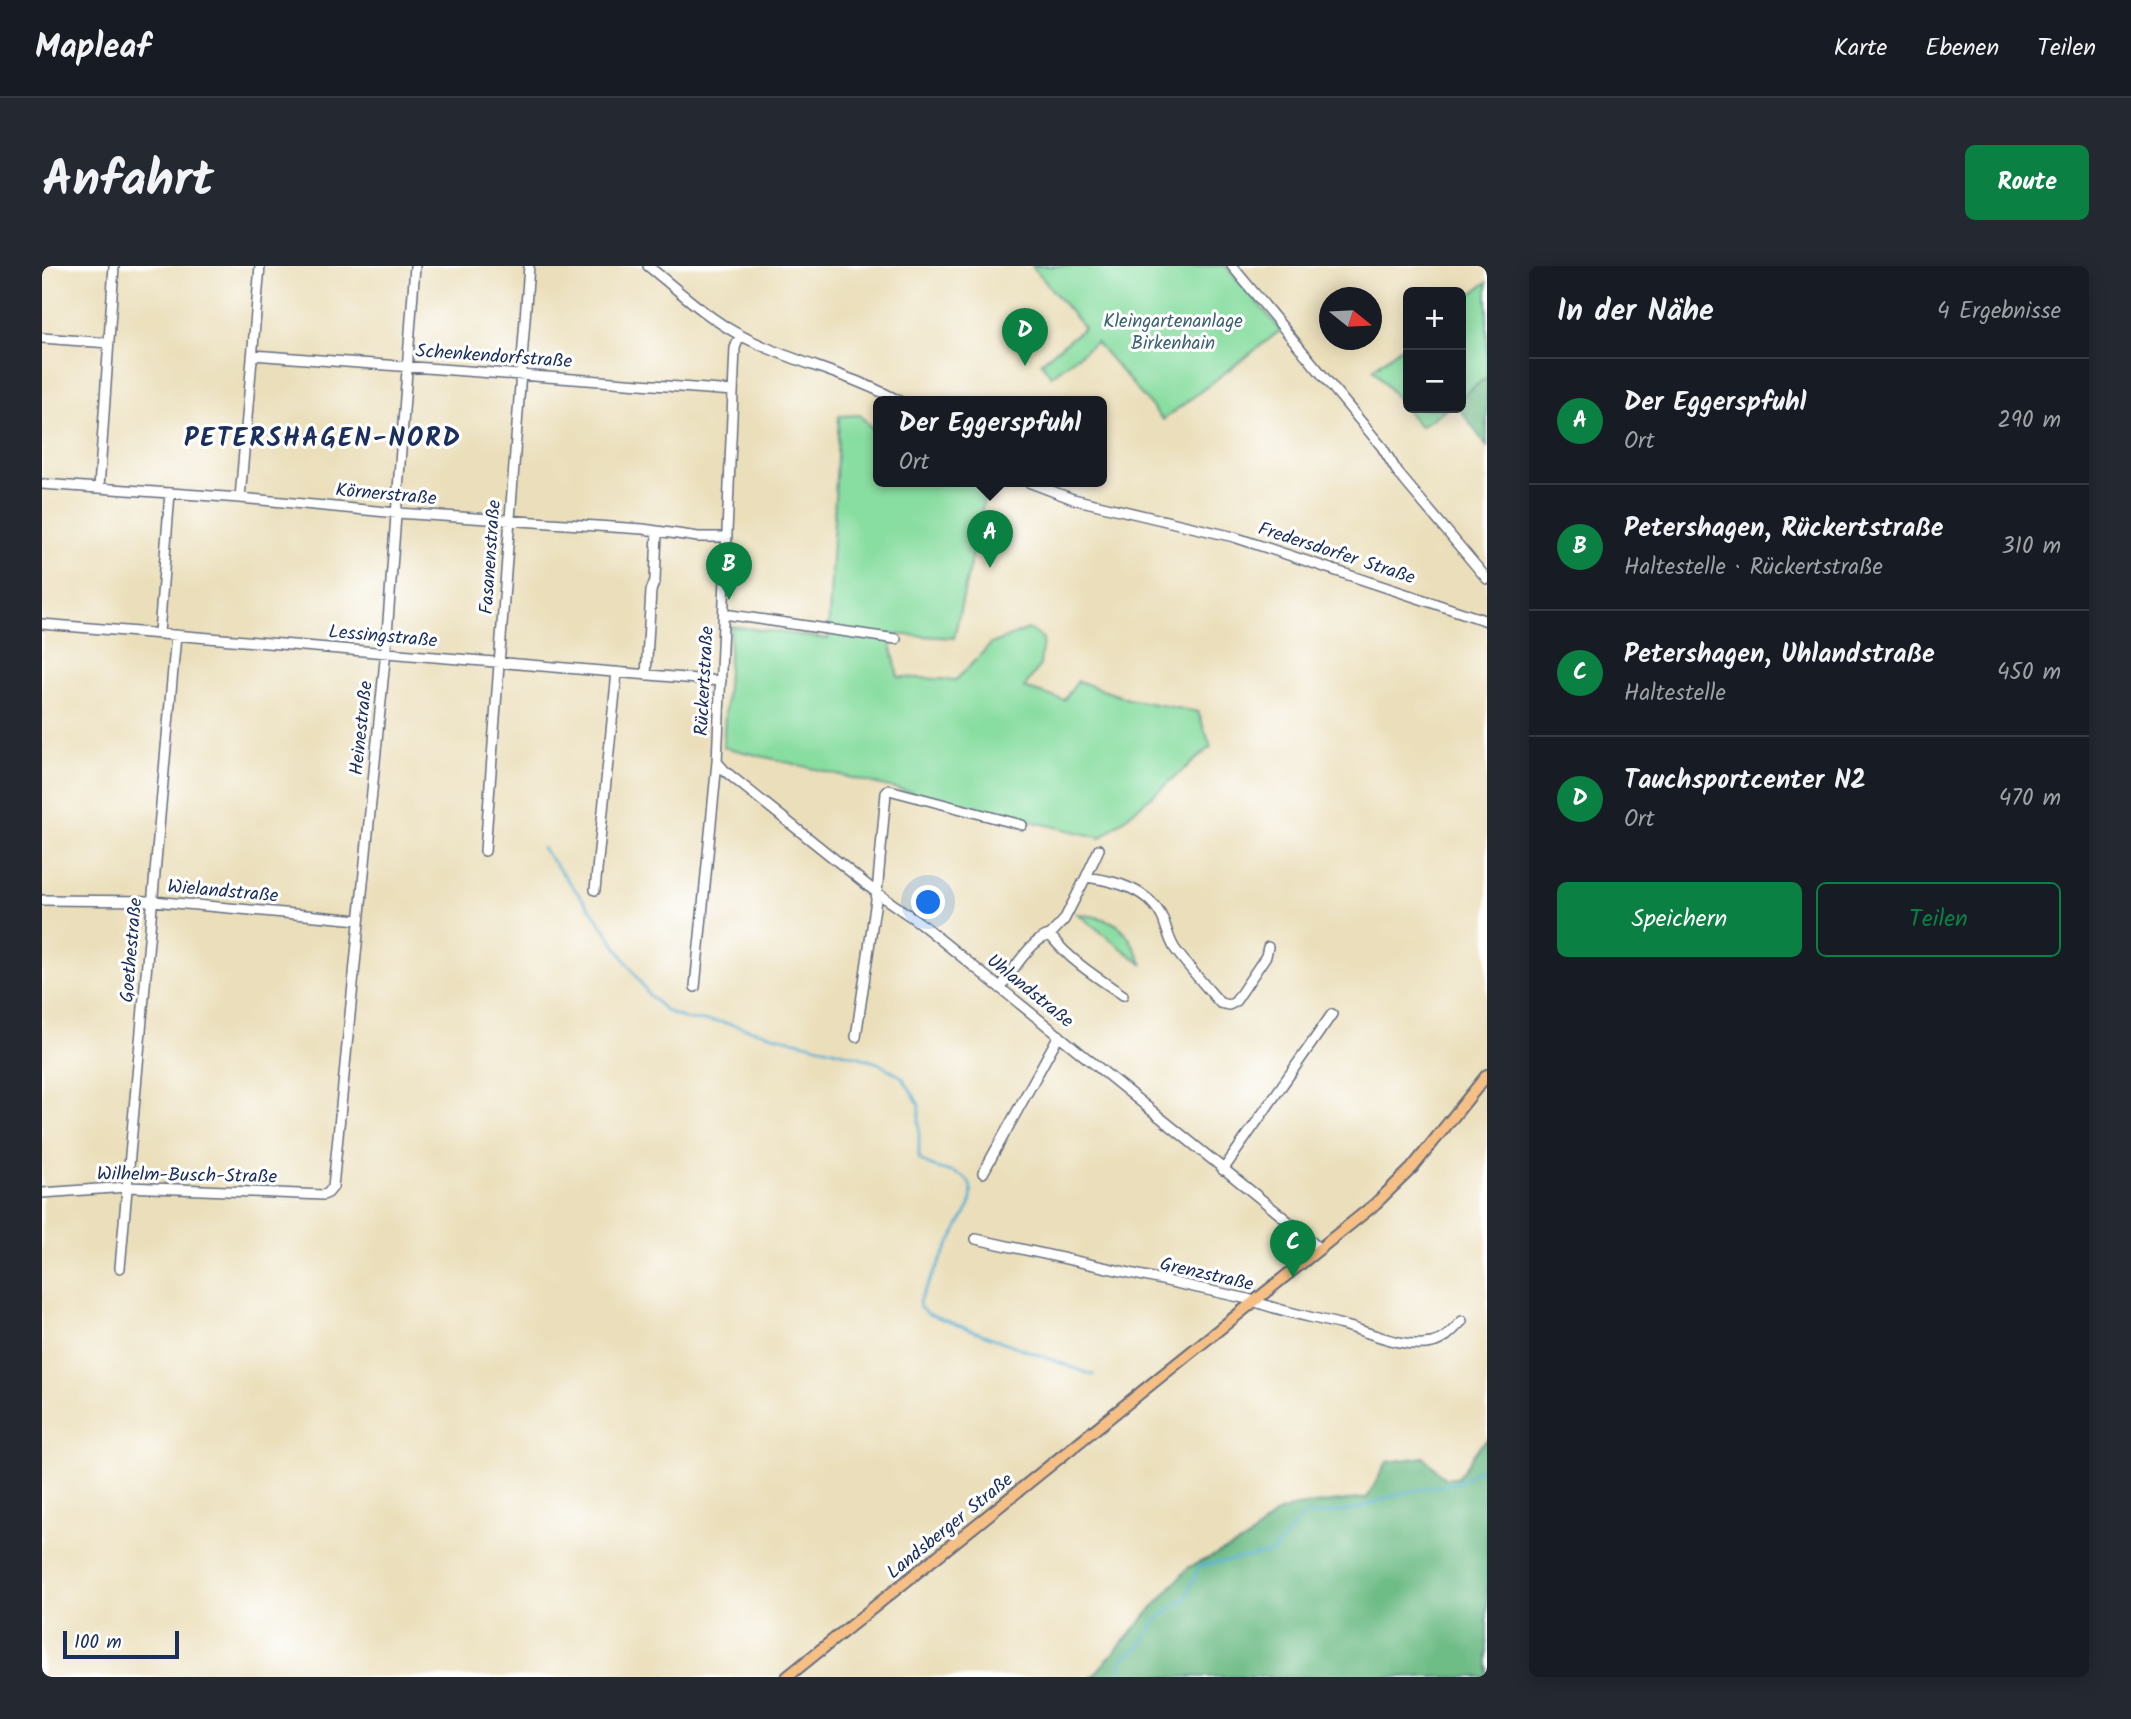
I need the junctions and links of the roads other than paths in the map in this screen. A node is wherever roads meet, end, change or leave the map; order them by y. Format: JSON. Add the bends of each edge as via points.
{"nodes":[{"id":1,"x":114,"y":266,"type":"edge"},
{"id":2,"x":260,"y":266,"type":"edge"},
{"id":3,"x":415,"y":266,"type":"edge"},
{"id":4,"x":528,"y":266,"type":"edge"},
{"id":5,"x":648,"y":266,"type":"edge"},
{"id":6,"x":666,"y":266,"type":"edge"},
{"id":7,"x":1232,"y":266,"type":"edge"},
{"id":8,"x":661,"y":276,"type":"junction"},
{"id":9,"x":740,"y":335,"type":"junction"},
{"id":10,"x":42,"y":338,"type":"edge"},
{"id":11,"x":109,"y":343,"type":"junction"},
{"id":12,"x":253,"y":355,"type":"junction"},
{"id":13,"x":407,"y":366,"type":"junction"},
{"id":14,"x":520,"y":374,"type":"junction"},
{"id":15,"x":733,"y":391,"type":"junction"},
{"id":16,"x":889,"y":396,"type":"edge"},
{"id":17,"x":42,"y":484,"type":"edge"},
{"id":18,"x":1041,"y":487,"type":"edge"},
{"id":19,"x":99,"y":488,"type":"junction"},
{"id":20,"x":170,"y":494,"type":"junction"},
{"id":21,"x":240,"y":498,"type":"junction"},
{"id":22,"x":397,"y":513,"type":"junction"},
{"id":23,"x":509,"y":520,"type":"junction"},
{"id":24,"x":657,"y":532,"type":"junction"},
{"id":25,"x":727,"y":537,"type":"junction"},
{"id":26,"x":1487,"y":579,"type":"edge"},
{"id":27,"x":724,"y":614,"type":"junction"},
{"id":28,"x":1487,"y":621,"type":"edge"},
{"id":29,"x":42,"y":624,"type":"edge"},
{"id":30,"x":159,"y":633,"type":"junction"},
{"id":31,"x":176,"y":635,"type":"junction"},
{"id":32,"x":896,"y":639,"type":"dead end"},
{"id":33,"x":385,"y":652,"type":"junction"},
{"id":34,"x":499,"y":663,"type":"junction"},
{"id":35,"x":617,"y":672,"type":"junction"},
{"id":36,"x":646,"y":675,"type":"junction"},
{"id":37,"x":721,"y":681,"type":"junction"},
{"id":38,"x":717,"y":762,"type":"junction"},
{"id":39,"x":1023,"y":825,"type":"dead end"},
{"id":40,"x":1099,"y":849,"type":"dead end"},
{"id":41,"x":485,"y":851,"type":"dead end"},
{"id":42,"x":1086,"y":877,"type":"junction"},
{"id":43,"x":595,"y":890,"type":"dead end"},
{"id":44,"x":877,"y":893,"type":"junction"},
{"id":45,"x":42,"y":900,"type":"edge"},
{"id":46,"x":153,"y":901,"type":"junction"},
{"id":47,"x":359,"y":920,"type":"junction"},
{"id":48,"x":1050,"y":935,"type":"junction"},
{"id":49,"x":1268,"y":947,"type":"dead end"},
{"id":50,"x":695,"y":987,"type":"dead end"},
{"id":51,"x":1000,"y":988,"type":"junction"},
{"id":52,"x":1123,"y":995,"type":"dead end"},
{"id":53,"x":1332,"y":1014,"type":"dead end"},
{"id":54,"x":1059,"y":1035,"type":"junction"},
{"id":55,"x":856,"y":1037,"type":"dead end"},
{"id":56,"x":1487,"y":1075,"type":"edge"},
{"id":57,"x":1223,"y":1170,"type":"junction"},
{"id":58,"x":983,"y":1173,"type":"dead end"},
{"id":59,"x":127,"y":1187,"type":"junction"},
{"id":60,"x":331,"y":1191,"type":"joint"},
{"id":61,"x":42,"y":1193,"type":"edge"},
{"id":62,"x":976,"y":1240,"type":"dead end"},
{"id":63,"x":1319,"y":1250,"type":"junction"},
{"id":64,"x":120,"y":1268,"type":"dead end"},
{"id":65,"x":1255,"y":1302,"type":"junction"},
{"id":66,"x":1462,"y":1321,"type":"dead end"},
{"id":67,"x":787,"y":1677,"type":"edge"}],
"edges":[{"from":1,"to":11,"type":"street"},
{"from":2,"to":12,"type":"street"},
{"from":3,"to":13,"type":"street","name":"Heinestraße"},
{"from":4,"to":14,"type":"street","name":"Fasanenstraße"},
{"from":5,"to":8,"type":"street"},
{"from":6,"to":8,"type":"street"},
{"from":7,"to":26,"type":"street"},
{"from":8,"to":9,"type":"street"},
{"from":9,"to":15,"type":"street","name":"Rückertstraße"},
{"from":9,"to":16,"type":"street"},
{"from":10,"to":11,"type":"street"},
{"from":11,"to":19,"type":"street"},
{"from":12,"to":13,"type":"street","name":"Schenkendorfstraße"},
{"from":12,"to":21,"type":"street"},
{"from":13,"to":14,"type":"street","name":"Schenkendorfstraße"},
{"from":13,"to":22,"type":"street","name":"Heinestraße"},
{"from":14,"to":15,"type":"street","name":"Schenkendorfstraße"},
{"from":14,"to":23,"type":"street","name":"Fasanenstraße"},
{"from":15,"to":25,"type":"street","name":"Rückertstraße"},
{"from":17,"to":19,"type":"street","name":"Körnerstraße"},
{"from":18,"to":28,"type":"street","name":"Fredersdorfer Straße","via":[[1073,499],[1234,537]]},
{"from":19,"to":20,"type":"street","name":"Körnerstraße"},
{"from":20,"to":21,"type":"street","name":"Körnerstraße"},
{"from":20,"to":30,"type":"street"},
{"from":21,"to":22,"type":"street","name":"Körnerstraße"},
{"from":22,"to":23,"type":"street","name":"Körnerstraße"},
{"from":22,"to":33,"type":"street","name":"Heinestraße"},
{"from":23,"to":24,"type":"street","name":"Körnerstraße"},
{"from":23,"to":34,"type":"street","name":"Fasanenstraße"},
{"from":24,"to":25,"type":"street","name":"Körnerstraße"},
{"from":24,"to":36,"type":"street"},
{"from":25,"to":27,"type":"street","name":"Rückertstraße"},
{"from":27,"to":32,"type":"street"},
{"from":27,"to":37,"type":"street","name":"Rückertstraße"},
{"from":29,"to":30,"type":"street","name":"Lessingstraße"},
{"from":30,"to":31,"type":"street","name":"Lessingstraße"},
{"from":31,"to":33,"type":"street","name":"Lessingstraße"},
{"from":31,"to":46,"type":"street","name":"Goethestraße"},
{"from":33,"to":34,"type":"street","name":"Lessingstraße"},
{"from":33,"to":47,"type":"street","name":"Heinestraße"},
{"from":34,"to":35,"type":"street","name":"Lessingstraße"},
{"from":34,"to":41,"type":"street","name":"Fasanenstraße"},
{"from":35,"to":36,"type":"street","name":"Lessingstraße"},
{"from":35,"to":43,"type":"street"},
{"from":36,"to":37,"type":"street","name":"Lessingstraße"},
{"from":37,"to":38,"type":"street","name":"Rückertstraße"},
{"from":38,"to":44,"type":"street","name":"Uhlandstraße"},
{"from":38,"to":50,"type":"street","name":"Rückertstraße"},
{"from":39,"to":44,"type":"street","via":[[889,790]]},
{"from":40,"to":42,"type":"street"},
{"from":42,"to":48,"type":"street","via":[[1065,920]]},
{"from":42,"to":49,"type":"street","via":[[1113,881],[1150,901],[1173,946],[1224,1005],[1235,1002]]},
{"from":44,"to":51,"type":"street","name":"Uhlandstraße"},
{"from":44,"to":55,"type":"street"},
{"from":45,"to":46,"type":"street","name":"Wielandstraße"},
{"from":46,"to":47,"type":"street","name":"Wielandstraße"},
{"from":46,"to":59,"type":"street","name":"Goethestraße"},
{"from":47,"to":60,"type":"street","name":"Heinestraße"},
{"from":48,"to":51,"type":"street","via":[[1033,945]]},
{"from":48,"to":52,"type":"street"},
{"from":51,"to":54,"type":"street","name":"Uhlandstraße"},
{"from":53,"to":57,"type":"street"},
{"from":54,"to":57,"type":"street","name":"Uhlandstraße"},
{"from":54,"to":58,"type":"street"},
{"from":56,"to":63,"type":"main road","name":"Landsberger Straße","via":[[1402,1179]]},
{"from":57,"to":63,"type":"street","name":"Uhlandstraße"},
{"from":59,"to":60,"type":"street","name":"Wilhelm-Busch-Straße","via":[[323,1195]]},
{"from":59,"to":61,"type":"street","name":"Wilhelm-Busch-Straße"},
{"from":59,"to":64,"type":"street","name":"Goethestraße"},
{"from":62,"to":65,"type":"street","name":"Grenzstraße"},
{"from":63,"to":65,"type":"main road","name":"Landsberger Straße"},
{"from":65,"to":66,"type":"street","name":"Grenzstraße","via":[[1407,1344],[1435,1342]]},
{"from":65,"to":67,"type":"main road","name":"Landsberger Straße"}]}
